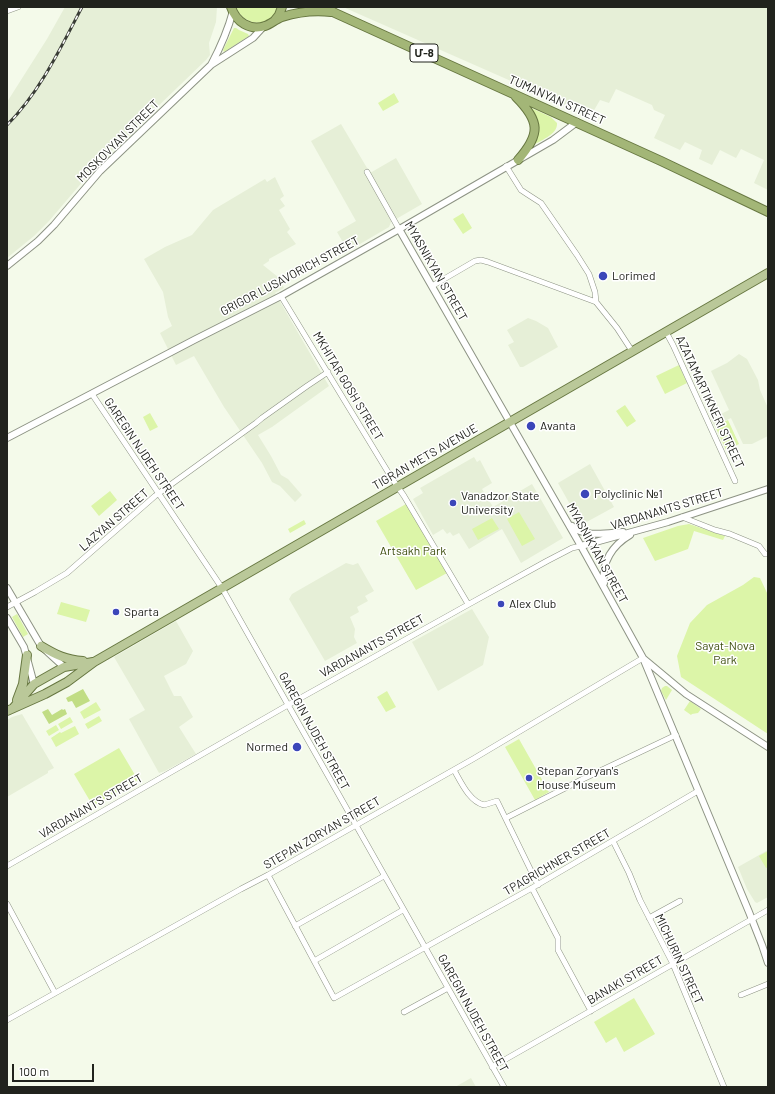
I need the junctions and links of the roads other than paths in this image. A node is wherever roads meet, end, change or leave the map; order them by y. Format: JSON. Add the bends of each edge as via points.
{"nodes":[{"id":1,"x":18,"y":7,"type":"edge"},
{"id":2,"x":282,"y":7,"type":"edge"},
{"id":3,"x":325,"y":7,"type":"edge"},
{"id":4,"x":232,"y":9,"type":"edge"},
{"id":5,"x":7,"y":11,"type":"edge"},
{"id":6,"x":335,"y":13,"type":"junction"},
{"id":7,"x":274,"y":20,"type":"junction"},
{"id":8,"x":264,"y":26,"type":"junction"},
{"id":9,"x":210,"y":65,"type":"junction"},
{"id":10,"x":512,"y":93,"type":"junction"},
{"id":11,"x":577,"y":122,"type":"junction"},
{"id":12,"x":518,"y":160,"type":"junction"},
{"id":13,"x":506,"y":166,"type":"junction"},
{"id":14,"x":367,"y":172,"type":"dead end"},
{"id":15,"x":768,"y":212,"type":"edge"},
{"id":16,"x":399,"y":229,"type":"junction"},
{"id":17,"x":7,"y":266,"type":"edge"},
{"id":18,"x":768,"y":273,"type":"edge"},
{"id":19,"x":432,"y":286,"type":"junction"},
{"id":20,"x":281,"y":296,"type":"junction"},
{"id":21,"x":596,"y":302,"type":"junction"},
{"id":22,"x":666,"y":332,"type":"junction"},
{"id":23,"x":632,"y":351,"type":"junction"},
{"id":24,"x":328,"y":372,"type":"junction"},
{"id":25,"x":92,"y":394,"type":"junction"},
{"id":26,"x":510,"y":422,"type":"junction"},
{"id":27,"x":7,"y":438,"type":"edge"},
{"id":28,"x":735,"y":481,"type":"dead end"},
{"id":29,"x":397,"y":486,"type":"junction"},
{"id":30,"x":768,"y":489,"type":"edge"},
{"id":31,"x":158,"y":494,"type":"junction"},
{"id":32,"x":682,"y":517,"type":"junction"},
{"id":33,"x":568,"y":523,"type":"junction"},
{"id":34,"x":634,"y":531,"type":"junction"},
{"id":35,"x":581,"y":546,"type":"junction"},
{"id":36,"x":768,"y":554,"type":"edge"},
{"id":37,"x":7,"y":588,"type":"edge"},
{"id":38,"x":222,"y":588,"type":"junction"},
{"id":39,"x":605,"y":588,"type":"junction"},
{"id":40,"x":16,"y":602,"type":"junction"},
{"id":41,"x":468,"y":604,"type":"junction"},
{"id":42,"x":7,"y":607,"type":"edge"},
{"id":43,"x":7,"y":618,"type":"edge"},
{"id":44,"x":41,"y":646,"type":"junction"},
{"id":45,"x":27,"y":655,"type":"junction"},
{"id":46,"x":643,"y":658,"type":"junction"},
{"id":47,"x":94,"y":662,"type":"junction"},
{"id":48,"x":64,"y":667,"type":"junction"},
{"id":49,"x":67,"y":682,"type":"junction"},
{"id":50,"x":34,"y":684,"type":"junction"},
{"id":51,"x":45,"y":694,"type":"junction"},
{"id":52,"x":288,"y":705,"type":"junction"},
{"id":53,"x":10,"y":709,"type":"edge"},
{"id":54,"x":676,"y":736,"type":"junction"},
{"id":55,"x":768,"y":747,"type":"edge"},
{"id":56,"x":454,"y":770,"type":"junction"},
{"id":57,"x":698,"y":791,"type":"junction"},
{"id":58,"x":506,"y":818,"type":"junction"},
{"id":59,"x":355,"y":825,"type":"junction"},
{"id":60,"x":613,"y":841,"type":"junction"},
{"id":61,"x":7,"y":866,"type":"edge"},
{"id":62,"x":268,"y":875,"type":"junction"},
{"id":63,"x":384,"y":876,"type":"junction"},
{"id":64,"x":538,"y":885,"type":"junction"},
{"id":65,"x":532,"y":888,"type":"junction"},
{"id":66,"x":680,"y":901,"type":"dead end"},
{"id":67,"x":7,"y":904,"type":"edge"},
{"id":68,"x":404,"y":910,"type":"junction"},
{"id":69,"x":768,"y":910,"type":"edge"},
{"id":70,"x":649,"y":918,"type":"junction"},
{"id":71,"x":752,"y":920,"type":"junction"},
{"id":72,"x":295,"y":926,"type":"junction"},
{"id":73,"x":765,"y":944,"type":"edge"},
{"id":74,"x":425,"y":948,"type":"junction"},
{"id":75,"x":314,"y":961,"type":"junction"},
{"id":76,"x":768,"y":963,"type":"edge"},
{"id":77,"x":673,"y":964,"type":"junction"},
{"id":78,"x":768,"y":984,"type":"edge"},
{"id":79,"x":448,"y":988,"type":"junction"},
{"id":80,"x":55,"y":993,"type":"junction"},
{"id":81,"x":740,"y":995,"type":"dead end"},
{"id":82,"x":591,"y":1011,"type":"junction"},
{"id":83,"x":404,"y":1012,"type":"dead end"},
{"id":84,"x":7,"y":1020,"type":"edge"},
{"id":85,"x":492,"y":1067,"type":"junction"},
{"id":86,"x":504,"y":1087,"type":"edge"},
{"id":87,"x":724,"y":1087,"type":"edge"}],
"edges":[{"from":1,"to":5,"type":"street"},
{"from":2,"to":7,"type":"highway"},
{"from":3,"to":6,"type":"highway","number":"Մ-8"},
{"from":4,"to":8,"type":"highway","via":[[243,23],[254,27]]},
{"from":4,"to":9,"type":"street","name":"MOSKOVYAN STREET","via":[[227,29]]},
{"from":6,"to":7,"type":"highway","number":"Մ-8","via":[[318,10]]},
{"from":6,"to":10,"type":"highway","name":"TUMANYAN STREET","number":"Մ-8"},
{"from":7,"to":8,"type":"highway"},
{"from":8,"to":9,"type":"street","name":"MOSKOVYAN STREET","via":[[253,38]]},
{"from":9,"to":17,"type":"street","name":"MOSKOVYAN STREET","via":[[100,171],[38,241]]},
{"from":10,"to":11,"type":"highway","name":"TUMANYAN STREET","number":"Մ-8"},
{"from":10,"to":12,"type":"highway","via":[[530,112],[534,124],[532,141]]},
{"from":11,"to":12,"type":"street","name":"GRIGOR LUSAVORICH STREET","via":[[553,140]]},
{"from":11,"to":15,"type":"highway","name":"TUMANYAN STREET","number":"Մ-8"},
{"from":12,"to":13,"type":"street","name":"GRIGOR LUSAVORICH STREET"},
{"from":13,"to":16,"type":"street","name":"GRIGOR LUSAVORICH STREET"},
{"from":13,"to":21,"type":"street","via":[[521,190],[541,203],[590,274],[596,292]]},
{"from":14,"to":16,"type":"street","name":"MYASNIKYAN STREET"},
{"from":16,"to":19,"type":"street","name":"MYASNIKYAN STREET"},
{"from":16,"to":20,"type":"street","name":"GRIGOR LUSAVORICH STREET"},
{"from":18,"to":22,"type":"main road","name":"TIGRAN METS AVENUE"},
{"from":19,"to":21,"type":"street","via":[[469,264],[481,260]]},
{"from":19,"to":26,"type":"street","name":"MYASNIKYAN STREET"},
{"from":20,"to":24,"type":"street","name":"MKHITAR GOSH STREET"},
{"from":20,"to":25,"type":"street","name":"GRIGOR LUSAVORICH STREET"},
{"from":21,"to":23,"type":"street"},
{"from":22,"to":23,"type":"main road","name":"TIGRAN METS AVENUE"},
{"from":22,"to":28,"type":"street","name":"AZATAMARTIKNERI STREET"},
{"from":23,"to":26,"type":"main road","name":"TIGRAN METS AVENUE"},
{"from":24,"to":29,"type":"street","name":"MKHITAR GOSH STREET"},
{"from":24,"to":31,"type":"street","name":"LAZYAN STREET"},
{"from":25,"to":27,"type":"street","name":"GRIGOR LUSAVORICH STREET"},
{"from":25,"to":31,"type":"street","name":"GAREGIN NJDEH STREET"},
{"from":26,"to":29,"type":"main road","name":"TIGRAN METS AVENUE"},
{"from":26,"to":33,"type":"street","name":"MYASNIKYAN STREET"},
{"from":29,"to":38,"type":"main road","name":"TIGRAN METS AVENUE"},
{"from":29,"to":41,"type":"street","name":"MKHITAR GOSH STREET"},
{"from":30,"to":32,"type":"street","name":"VARDANANTS STREET"},
{"from":31,"to":38,"type":"street","name":"GAREGIN NJDEH STREET"},
{"from":31,"to":40,"type":"street","name":"LAZYAN STREET","via":[[67,573]]},
{"from":32,"to":34,"type":"street","name":"VARDANANTS STREET"},
{"from":32,"to":36,"type":"street","via":[[759,546]]},
{"from":33,"to":34,"type":"street","via":[[577,531],[589,533]]},
{"from":33,"to":35,"type":"street","name":"MYASNIKYAN STREET"},
{"from":34,"to":35,"type":"street","name":"VARDANANTS STREET"},
{"from":34,"to":39,"type":"street","via":[[621,540],[608,556],[603,576]]},
{"from":35,"to":39,"type":"street","name":"MYASNIKYAN STREET"},
{"from":35,"to":41,"type":"street","name":"VARDANANTS STREET","via":[[572,548]]},
{"from":37,"to":40,"type":"street"},
{"from":38,"to":47,"type":"main road","name":"TIGRAN METS AVENUE"},
{"from":38,"to":52,"type":"street","name":"GAREGIN NJDEH STREET"},
{"from":39,"to":46,"type":"street","name":"MYASNIKYAN STREET"},
{"from":40,"to":42,"type":"street","name":"LAZYAN STREET"},
{"from":40,"to":44,"type":"street"},
{"from":41,"to":52,"type":"street","name":"VARDANANTS STREET"},
{"from":43,"to":45,"type":"street"},
{"from":44,"to":47,"type":"main road","via":[[63,658]]},
{"from":44,"to":48,"type":"street"},
{"from":45,"to":50,"type":"street"},
{"from":45,"to":53,"type":"main road","via":[[20,694]]},
{"from":46,"to":54,"type":"street","name":"MYASNIKYAN STREET"},
{"from":46,"to":55,"type":"street","via":[[686,694]]},
{"from":46,"to":56,"type":"street","name":"STEPAN ZORYAN STREET"},
{"from":47,"to":48,"type":"main road","name":"TIGRAN METS AVENUE"},
{"from":47,"to":49,"type":"main road","name":"TIGRAN METS AVENUE"},
{"from":48,"to":49,"type":"main road","via":[[70,674]]},
{"from":48,"to":50,"type":"main road","name":"TIGRAN METS AVENUE"},
{"from":49,"to":51,"type":"main road","name":"TIGRAN METS AVENUE"},
{"from":50,"to":51,"type":"main road","via":[[36,693]]},
{"from":50,"to":53,"type":"main road","name":"TIGRAN METS AVENUE"},
{"from":51,"to":53,"type":"main road","name":"TIGRAN METS AVENUE"},
{"from":52,"to":59,"type":"street","name":"GAREGIN NJDEH STREET"},
{"from":52,"to":61,"type":"street","name":"VARDANANTS STREET"},
{"from":54,"to":57,"type":"street","name":"MYASNIKYAN STREET"},
{"from":54,"to":58,"type":"street"},
{"from":56,"to":58,"type":"street","via":[[475,801],[484,805],[497,802]]},
{"from":56,"to":59,"type":"street","name":"STEPAN ZORYAN STREET"},
{"from":57,"to":60,"type":"street","name":"TPAGRICHNER STREET"},
{"from":57,"to":71,"type":"street","name":"MYASNIKYAN STREET"},
{"from":58,"to":64,"type":"street"},
{"from":59,"to":62,"type":"street","name":"STEPAN ZORYAN STREET"},
{"from":59,"to":63,"type":"street","name":"GAREGIN NJDEH STREET"},
{"from":60,"to":64,"type":"street","name":"TPAGRICHNER STREET"},
{"from":60,"to":70,"type":"street","name":"MICHURIN STREET"},
{"from":62,"to":72,"type":"street"},
{"from":62,"to":80,"type":"street","name":"STEPAN ZORYAN STREET"},
{"from":63,"to":68,"type":"street","name":"GAREGIN NJDEH STREET"},
{"from":63,"to":72,"type":"street"},
{"from":64,"to":65,"type":"street","name":"TPAGRICHNER STREET"},
{"from":65,"to":74,"type":"street","name":"TPAGRICHNER STREET"},
{"from":65,"to":82,"type":"street","via":[[558,938],[558,950]]},
{"from":66,"to":70,"type":"street"},
{"from":67,"to":80,"type":"street"},
{"from":68,"to":74,"type":"street","name":"GAREGIN NJDEH STREET"},
{"from":68,"to":75,"type":"street"},
{"from":69,"to":71,"type":"street","name":"BANAKI STREET"},
{"from":70,"to":77,"type":"street","name":"MICHURIN STREET"},
{"from":71,"to":73,"type":"street","name":"MYASNIKYAN STREET"},
{"from":71,"to":77,"type":"street","name":"BANAKI STREET"},
{"from":72,"to":75,"type":"street"},
{"from":73,"to":76,"type":"street","name":"MYASNIKYAN STREET"},
{"from":74,"to":75,"type":"street","name":"TPAGRICHNER STREET","via":[[334,998]]},
{"from":74,"to":79,"type":"street","name":"GAREGIN NJDEH STREET"},
{"from":77,"to":82,"type":"street","name":"BANAKI STREET"},
{"from":77,"to":87,"type":"street","name":"MICHURIN STREET"},
{"from":78,"to":81,"type":"street"},
{"from":79,"to":83,"type":"street"},
{"from":79,"to":85,"type":"street","name":"GAREGIN NJDEH STREET"},
{"from":80,"to":84,"type":"street","name":"STEPAN ZORYAN STREET"},
{"from":82,"to":85,"type":"street","name":"BANAKI STREET"},
{"from":85,"to":86,"type":"street","name":"GAREGIN NJDEH STREET"}]}
